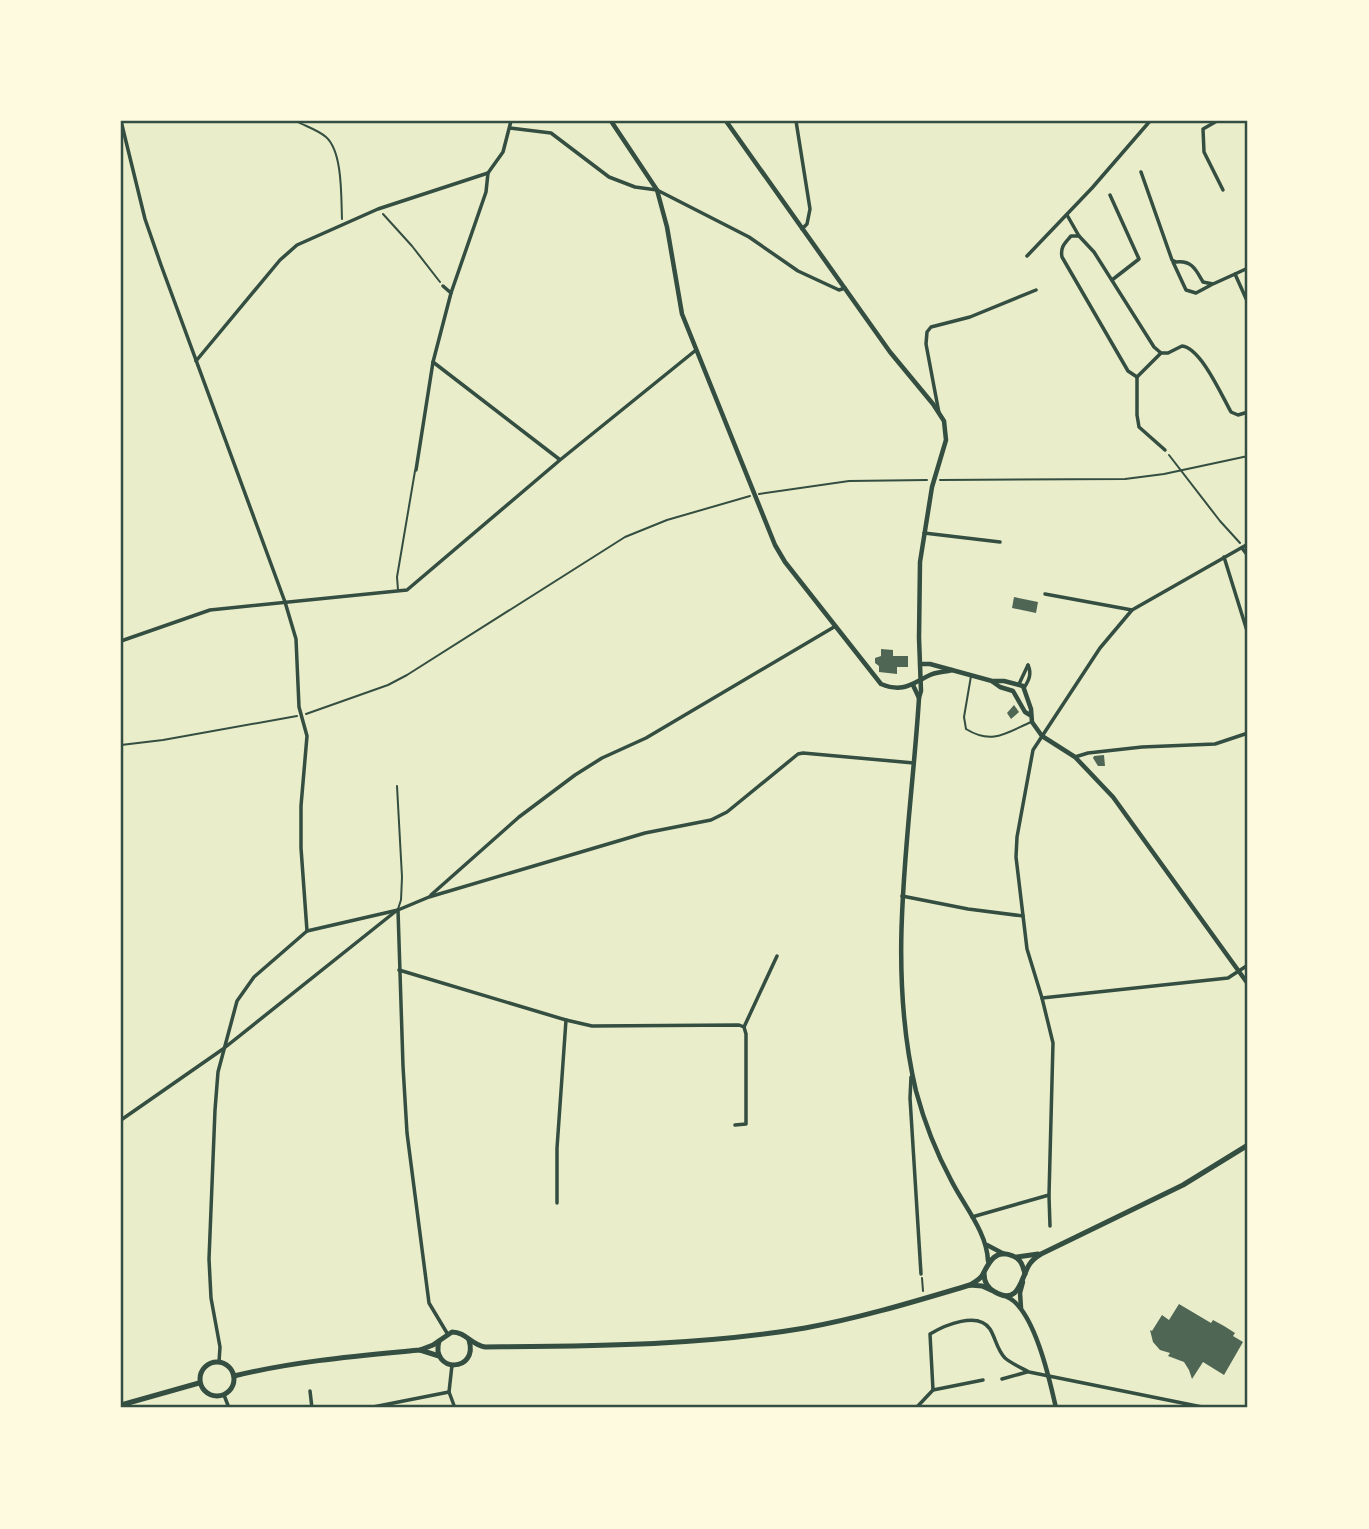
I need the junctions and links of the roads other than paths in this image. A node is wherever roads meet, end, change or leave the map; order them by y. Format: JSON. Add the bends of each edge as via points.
{"nodes":[{"id":1,"x":121,"y":121,"type":"edge"},
{"id":2,"x":511,"y":121,"type":"edge"},
{"id":3,"x":611,"y":121,"type":"edge"},
{"id":4,"x":726,"y":121,"type":"edge"},
{"id":5,"x":796,"y":121,"type":"edge"},
{"id":6,"x":1150,"y":121,"type":"edge"},
{"id":7,"x":1217,"y":121,"type":"edge"},
{"id":8,"x":510,"y":128,"type":"junction"},
{"id":9,"x":1141,"y":172,"type":"dead end"},
{"id":10,"x":488,"y":173,"type":"junction"},
{"id":11,"x":657,"y":190,"type":"junction"},
{"id":12,"x":1223,"y":190,"type":"dead end"},
{"id":13,"x":1110,"y":195,"type":"dead end"},
{"id":14,"x":1066,"y":215,"type":"junction"},
{"id":15,"x":802,"y":229,"type":"junction"},
{"id":16,"x":1079,"y":236,"type":"junction"},
{"id":17,"x":1027,"y":256,"type":"dead end"},
{"id":18,"x":1172,"y":260,"type":"junction"},
{"id":19,"x":1248,"y":268,"type":"edge"},
{"id":20,"x":1234,"y":274,"type":"junction"},
{"id":21,"x":1112,"y":281,"type":"junction"},
{"id":22,"x":1213,"y":284,"type":"junction"},
{"id":23,"x":443,"y":286,"type":"road end"},
{"id":24,"x":845,"y":288,"type":"junction"},
{"id":25,"x":1036,"y":290,"type":"dead end"},
{"id":26,"x":451,"y":292,"type":"junction"},
{"id":27,"x":1248,"y":303,"type":"edge"},
{"id":28,"x":696,"y":349,"type":"junction"},
{"id":29,"x":1161,"y":353,"type":"junction"},
{"id":30,"x":196,"y":361,"type":"junction"},
{"id":31,"x":433,"y":362,"type":"junction"},
{"id":32,"x":1137,"y":376,"type":"junction"},
{"id":33,"x":1248,"y":412,"type":"edge"},
{"id":34,"x":939,"y":413,"type":"junction"},
{"id":35,"x":1165,"y":450,"type":"road end"},
{"id":36,"x":559,"y":460,"type":"junction"},
{"id":37,"x":416,"y":470,"type":"joint"},
{"id":38,"x":924,"y":533,"type":"junction"},
{"id":39,"x":1000,"y":542,"type":"dead end"},
{"id":40,"x":1248,"y":544,"type":"edge"},
{"id":41,"x":1241,"y":548,"type":"junction"},
{"id":42,"x":1248,"y":556,"type":"edge"},
{"id":43,"x":1224,"y":557,"type":"junction"},
{"id":44,"x":398,"y":592,"type":"junction"},
{"id":45,"x":1045,"y":594,"type":"dead end"},
{"id":46,"x":285,"y":602,"type":"junction"},
{"id":47,"x":1132,"y":610,"type":"junction"},
{"id":48,"x":834,"y":627,"type":"junction"},
{"id":49,"x":1248,"y":634,"type":"edge"},
{"id":50,"x":121,"y":641,"type":"edge"},
{"id":51,"x":920,"y":664,"type":"junction"},
{"id":52,"x":952,"y":670,"type":"junction"},
{"id":53,"x":971,"y":675,"type":"junction"},
{"id":54,"x":917,"y":684,"type":"junction"},
{"id":55,"x":1018,"y":689,"type":"junction"},
{"id":56,"x":1030,"y":715,"type":"junction"},
{"id":57,"x":1032,"y":722,"type":"junction"},
{"id":58,"x":1248,"y":733,"type":"edge"},
{"id":59,"x":1042,"y":736,"type":"junction"},
{"id":60,"x":1075,"y":757,"type":"junction"},
{"id":61,"x":915,"y":763,"type":"junction"},
{"id":62,"x":397,"y":786,"type":"dead end"},
{"id":63,"x":902,"y":896,"type":"junction"},
{"id":64,"x":429,"y":897,"type":"junction"},
{"id":65,"x":398,"y":910,"type":"junction"},
{"id":66,"x":1023,"y":916,"type":"junction"},
{"id":67,"x":307,"y":931,"type":"junction"},
{"id":68,"x":777,"y":956,"type":"dead end"},
{"id":69,"x":1248,"y":965,"type":"edge"},
{"id":70,"x":399,"y":970,"type":"junction"},
{"id":71,"x":1239,"y":972,"type":"junction"},
{"id":72,"x":1248,"y":984,"type":"edge"},
{"id":73,"x":1042,"y":998,"type":"junction"},
{"id":74,"x":566,"y":1020,"type":"junction"},
{"id":75,"x":741,"y":1026,"type":"junction"},
{"id":76,"x":223,"y":1049,"type":"junction"},
{"id":77,"x":912,"y":1069,"type":"junction"},
{"id":78,"x":121,"y":1120,"type":"edge"},
{"id":79,"x":734,"y":1125,"type":"dead end"},
{"id":80,"x":1248,"y":1145,"type":"edge"},
{"id":81,"x":1049,"y":1195,"type":"junction"},
{"id":82,"x":557,"y":1203,"type":"dead end"},
{"id":83,"x":972,"y":1217,"type":"junction"},
{"id":84,"x":1050,"y":1226,"type":"dead end"},
{"id":85,"x":986,"y":1244,"type":"junction"},
{"id":86,"x":1041,"y":1254,"type":"junction"},
{"id":87,"x":1010,"y":1255,"type":"junction"},
{"id":88,"x":988,"y":1261,"type":"junction"},
{"id":89,"x":984,"y":1273,"type":"junction"},
{"id":90,"x":921,"y":1274,"type":"road end"},
{"id":91,"x":1024,"y":1278,"type":"junction"},
{"id":92,"x":970,"y":1285,"type":"junction"},
{"id":93,"x":991,"y":1290,"type":"junction"},
{"id":94,"x":999,"y":1294,"type":"junction"},
{"id":95,"x":1021,"y":1308,"type":"junction"},
{"id":96,"x":447,"y":1333,"type":"junction"},
{"id":97,"x":469,"y":1340,"type":"junction"},
{"id":98,"x":439,"y":1341,"type":"junction"},
{"id":99,"x":485,"y":1347,"type":"junction"},
{"id":100,"x":420,"y":1350,"type":"junction"},
{"id":101,"x":439,"y":1356,"type":"junction"},
{"id":102,"x":468,"y":1358,"type":"junction"},
{"id":103,"x":219,"y":1362,"type":"junction"},
{"id":104,"x":452,"y":1365,"type":"junction"},
{"id":105,"x":1029,"y":1372,"type":"junction"},
{"id":106,"x":234,"y":1376,"type":"junction"},
{"id":107,"x":1049,"y":1376,"type":"junction"},
{"id":108,"x":1002,"y":1379,"type":"dead end"},
{"id":109,"x":983,"y":1380,"type":"dead end"},
{"id":110,"x":200,"y":1383,"type":"junction"},
{"id":111,"x":933,"y":1390,"type":"junction"},
{"id":112,"x":310,"y":1391,"type":"dead end"},
{"id":113,"x":449,"y":1392,"type":"junction"},
{"id":114,"x":224,"y":1395,"type":"junction"},
{"id":115,"x":121,"y":1405,"type":"edge"},
{"id":116,"x":229,"y":1408,"type":"edge"},
{"id":117,"x":312,"y":1408,"type":"edge"},
{"id":118,"x":368,"y":1408,"type":"edge"},
{"id":119,"x":455,"y":1408,"type":"edge"},
{"id":120,"x":916,"y":1408,"type":"edge"},
{"id":121,"x":1056,"y":1408,"type":"edge"},
{"id":122,"x":1207,"y":1408,"type":"edge"}],
"edges":[{"from":1,"to":30,"type":"street","via":[[145,219]]},
{"from":2,"to":8,"type":"street"},
{"from":3,"to":11,"type":"street"},
{"from":4,"to":15,"type":"street"},
{"from":5,"to":15,"type":"street","via":[[810,209]]},
{"from":6,"to":14,"type":"street"},
{"from":7,"to":12,"type":"street","via":[[1203,129],[1202,146]]},
{"from":8,"to":10,"type":"street"},
{"from":8,"to":11,"type":"street","via":[[551,133],[609,177]]},
{"from":9,"to":18,"type":"street"},
{"from":10,"to":26,"type":"street","via":[[486,192]]},
{"from":10,"to":30,"type":"street","via":[[378,208],[297,245]]},
{"from":11,"to":24,"type":"street","via":[[749,237],[798,271],[839,290]]},
{"from":11,"to":28,"type":"street","via":[[679,298]]},
{"from":13,"to":21,"type":"street","via":[[1139,259]]},
{"from":14,"to":16,"type":"street"},
{"from":14,"to":17,"type":"street"},
{"from":15,"to":24,"type":"street"},
{"from":16,"to":21,"type":"street"},
{"from":16,"to":32,"type":"street","via":[[1071,236],[1065,243],[1062,257],[1128,371]]},
{"from":18,"to":22,"type":"street","via":[[1186,261],[1203,282]]},
{"from":18,"to":22,"type":"street","via":[[1186,290],[1196,293]]},
{"from":19,"to":20,"type":"street"},
{"from":20,"to":22,"type":"street"},
{"from":20,"to":27,"type":"street"},
{"from":21,"to":29,"type":"street"},
{"from":23,"to":26,"type":"street"},
{"from":24,"to":34,"type":"street"},
{"from":25,"to":34,"type":"street","via":[[970,317],[930,327],[926,344]]},
{"from":26,"to":31,"type":"street"},
{"from":28,"to":36,"type":"street"},
{"from":28,"to":48,"type":"street","via":[[775,545]]},
{"from":29,"to":32,"type":"street"},
{"from":29,"to":33,"type":"street","via":[[1190,348],[1231,412]]},
{"from":30,"to":46,"type":"street"},
{"from":31,"to":36,"type":"street"},
{"from":31,"to":37,"type":"street"},
{"from":32,"to":35,"type":"street","via":[[1139,426]]},
{"from":34,"to":38,"type":"street","via":[[946,440]]},
{"from":36,"to":44,"type":"street","via":[[407,590]]},
{"from":37,"to":44,"type":"lane"},
{"from":38,"to":39,"type":"street"},
{"from":38,"to":51,"type":"street"},
{"from":40,"to":41,"type":"street"},
{"from":41,"to":42,"type":"street"},
{"from":41,"to":43,"type":"street"},
{"from":43,"to":47,"type":"street"},
{"from":43,"to":49,"type":"street"},
{"from":44,"to":46,"type":"street"},
{"from":45,"to":47,"type":"street"},
{"from":46,"to":50,"type":"street","via":[[209,610]]},
{"from":46,"to":67,"type":"street","via":[[296,639],[299,707],[308,747],[301,806]]},
{"from":47,"to":59,"type":"street","via":[[1100,648]]},
{"from":48,"to":54,"type":"street","via":[[881,684],[899,688]]},
{"from":48,"to":64,"type":"street","via":[[575,775],[519,817]]},
{"from":51,"to":52,"type":"street"},
{"from":51,"to":54,"type":"street"},
{"from":52,"to":53,"type":"street"},
{"from":52,"to":54,"type":"street","via":[[930,675]]},
{"from":53,"to":55,"type":"street"},
{"from":53,"to":57,"type":"lane","via":[[964,717],[967,729],[996,737]]},
{"from":54,"to":61,"type":"street"},
{"from":55,"to":55,"type":"street","via":[[1029,680],[1028,665]]},
{"from":55,"to":56,"type":"street"},
{"from":55,"to":56,"type":"street"},
{"from":56,"to":57,"type":"street"},
{"from":57,"to":59,"type":"street"},
{"from":58,"to":60,"type":"street","via":[[1215,744],[1142,747]]},
{"from":59,"to":60,"type":"street"},
{"from":59,"to":66,"type":"street","via":[[1033,750],[1017,837]]},
{"from":60,"to":71,"type":"street","via":[[1113,797]]},
{"from":61,"to":63,"type":"street"},
{"from":61,"to":64,"type":"street","via":[[803,752],[711,820],[645,833]]},
{"from":62,"to":65,"type":"lane","via":[[402,877]]},
{"from":63,"to":66,"type":"street"},
{"from":63,"to":77,"type":"street","via":[[902,1001]]},
{"from":64,"to":65,"type":"street"},
{"from":65,"to":67,"type":"street"},
{"from":65,"to":70,"type":"street"},
{"from":65,"to":76,"type":"street"},
{"from":66,"to":73,"type":"street","via":[[1030,963]]},
{"from":67,"to":76,"type":"street","via":[[245,988]]},
{"from":68,"to":75,"type":"street"},
{"from":69,"to":71,"type":"street"},
{"from":70,"to":74,"type":"street"},
{"from":70,"to":96,"type":"street","via":[[407,1133],[429,1303]]},
{"from":71,"to":72,"type":"street"},
{"from":71,"to":73,"type":"street","via":[[1228,978]]},
{"from":73,"to":81,"type":"street","via":[[1054,1060]]},
{"from":74,"to":75,"type":"street","via":[[592,1026]]},
{"from":74,"to":82,"type":"street"},
{"from":75,"to":79,"type":"street","via":[[746,1034],[746,1125]]},
{"from":76,"to":78,"type":"street"},
{"from":76,"to":103,"type":"street","via":[[216,1093],[209,1259]]},
{"from":77,"to":83,"type":"street","via":[[931,1135]]},
{"from":77,"to":90,"type":"street"},
{"from":80,"to":86,"type":"main road","via":[[1183,1185]]},
{"from":81,"to":83,"type":"street"},
{"from":81,"to":84,"type":"street"},
{"from":83,"to":85,"type":"street"},
{"from":85,"to":87,"type":"street"},
{"from":85,"to":88,"type":"street"},
{"from":86,"to":87,"type":"main road"},
{"from":86,"to":91,"type":"main road","via":[[1031,1261]]},
{"from":87,"to":88,"type":"main road"},
{"from":87,"to":91,"type":"main road","via":[[1022,1264]]},
{"from":88,"to":89,"type":"main road"},
{"from":89,"to":92,"type":"main road"},
{"from":89,"to":93,"type":"main road"},
{"from":91,"to":94,"type":"main road","via":[[1016,1291]]},
{"from":91,"to":95,"type":"street"},
{"from":92,"to":93,"type":"main road"},
{"from":92,"to":99,"type":"main road","via":[[832,1323],[766,1333],[686,1342]]},
{"from":93,"to":94,"type":"main road"},
{"from":94,"to":95,"type":"street"},
{"from":95,"to":107,"type":"street"},
{"from":96,"to":97,"type":"main road","via":[[457,1332]]},
{"from":96,"to":98,"type":"main road"},
{"from":97,"to":99,"type":"main road"},
{"from":97,"to":102,"type":"main road"},
{"from":98,"to":100,"type":"main road"},
{"from":98,"to":101,"type":"main road"},
{"from":99,"to":102,"type":"main road"},
{"from":100,"to":101,"type":"main road"},
{"from":100,"to":106,"type":"main road","via":[[336,1357]]},
{"from":101,"to":104,"type":"main road"},
{"from":102,"to":104,"type":"main road"},
{"from":103,"to":106,"type":"main road","via":[[229,1366]]},
{"from":103,"to":110,"type":"main road","via":[[204,1368]]},
{"from":104,"to":113,"type":"street"},
{"from":105,"to":107,"type":"street"},
{"from":105,"to":108,"type":"street"},
{"from":105,"to":111,"type":"street","via":[[1007,1360],[991,1331],[979,1320],[971,1320],[930,1334]]},
{"from":106,"to":114,"type":"main road"},
{"from":107,"to":121,"type":"street"},
{"from":107,"to":122,"type":"street"},
{"from":109,"to":111,"type":"street"},
{"from":110,"to":114,"type":"main road","via":[[209,1395]]},
{"from":110,"to":115,"type":"main road"},
{"from":111,"to":120,"type":"street"},
{"from":112,"to":117,"type":"street"},
{"from":113,"to":118,"type":"street"},
{"from":113,"to":119,"type":"street"},
{"from":114,"to":116,"type":"street"}]}
